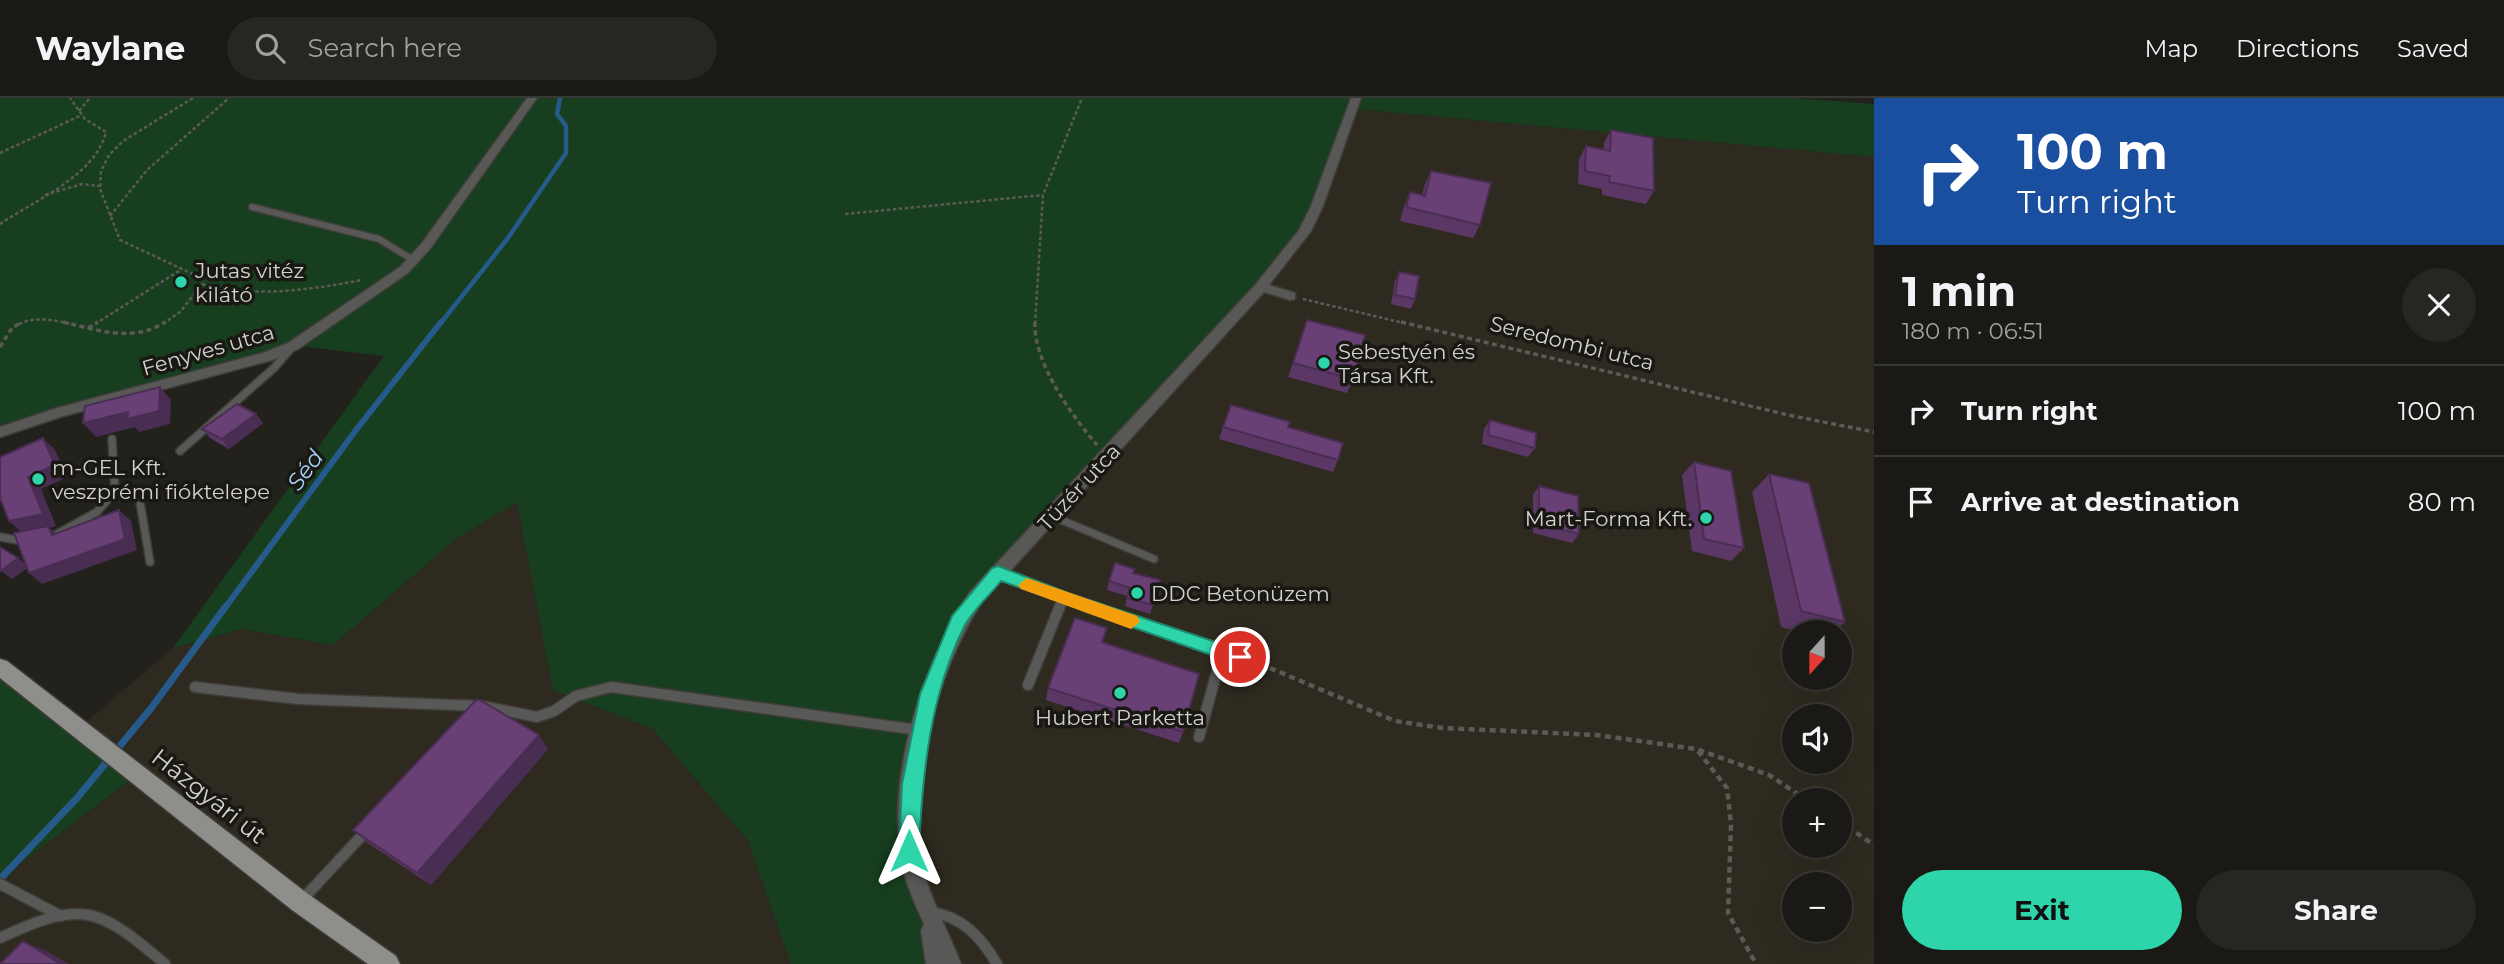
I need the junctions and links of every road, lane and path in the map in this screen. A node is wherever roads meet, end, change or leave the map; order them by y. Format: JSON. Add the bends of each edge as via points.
{"nodes":[{"id":1,"x":70,"y":98,"type":"edge"},
{"id":2,"x":90,"y":98,"type":"edge"},
{"id":3,"x":193,"y":98,"type":"edge"},
{"id":4,"x":229,"y":98,"type":"edge"},
{"id":5,"x":532,"y":98,"type":"edge"},
{"id":6,"x":1082,"y":98,"type":"edge"},
{"id":7,"x":1356,"y":98,"type":"edge"},
{"id":8,"x":80,"y":113,"type":"junction"},
{"id":9,"x":102,"y":149,"type":"junction"},
{"id":10,"x":110,"y":150,"type":"junction"},
{"id":11,"x":0,"y":153,"type":"edge"},
{"id":12,"x":99,"y":186,"type":"junction"},
{"id":13,"x":1043,"y":195,"type":"junction"},
{"id":14,"x":40,"y":197,"type":"junction"},
{"id":15,"x":252,"y":207,"type":"dead end"},
{"id":16,"x":845,"y":214,"type":"dead end"},
{"id":17,"x":110,"y":216,"type":"junction"},
{"id":18,"x":0,"y":225,"type":"edge"},
{"id":19,"x":413,"y":260,"type":"junction"},
{"id":20,"x":181,"y":269,"type":"junction"},
{"id":21,"x":371,"y":278,"type":"dead end"},
{"id":22,"x":202,"y":284,"type":"junction"},
{"id":23,"x":1261,"y":287,"type":"junction"},
{"id":24,"x":1290,"y":296,"type":"joint"},
{"id":25,"x":86,"y":328,"type":"junction"},
{"id":26,"x":293,"y":346,"type":"junction"},
{"id":27,"x":0,"y":347,"type":"edge"},
{"id":28,"x":0,"y":432,"type":"edge"},
{"id":29,"x":1874,"y":432,"type":"edge"},
{"id":30,"x":112,"y":439,"type":"dead end"},
{"id":31,"x":180,"y":451,"type":"dead end"},
{"id":32,"x":1108,"y":457,"type":"junction"},
{"id":33,"x":115,"y":491,"type":"junction"},
{"id":34,"x":1052,"y":516,"type":"junction"},
{"id":35,"x":0,"y":537,"type":"edge"},
{"id":36,"x":47,"y":537,"type":"edge"},
{"id":37,"x":34,"y":542,"type":"edge"},
{"id":38,"x":1154,"y":559,"type":"dead end"},
{"id":39,"x":150,"y":562,"type":"dead end"},
{"id":40,"x":998,"y":573,"type":"junction"},
{"id":41,"x":1063,"y":599,"type":"junction"},
{"id":42,"x":1223,"y":653,"type":"junction"},
{"id":43,"x":1257,"y":662,"type":"joint"},
{"id":44,"x":0,"y":667,"type":"edge"},
{"id":45,"x":1028,"y":685,"type":"dead end"},
{"id":46,"x":195,"y":687,"type":"dead end"},
{"id":47,"x":482,"y":706,"type":"junction"},
{"id":48,"x":473,"y":716,"type":"edge"},
{"id":49,"x":921,"y":730,"type":"junction"},
{"id":50,"x":1199,"y":737,"type":"dead end"},
{"id":51,"x":1696,"y":750,"type":"junction"},
{"id":52,"x":1789,"y":788,"type":"edge"},
{"id":53,"x":373,"y":823,"type":"edge"},
{"id":54,"x":1852,"y":830,"type":"edge"},
{"id":55,"x":1874,"y":845,"type":"edge"},
{"id":56,"x":5,"y":886,"type":"edge"},
{"id":57,"x":300,"y":902,"type":"junction"},
{"id":58,"x":928,"y":913,"type":"junction"},
{"id":59,"x":61,"y":916,"type":"junction"},
{"id":60,"x":0,"y":937,"type":"edge"},
{"id":61,"x":165,"y":964,"type":"edge"},
{"id":62,"x":388,"y":964,"type":"edge"},
{"id":63,"x":936,"y":964,"type":"edge"},
{"id":64,"x":951,"y":964,"type":"edge"},
{"id":65,"x":997,"y":964,"type":"edge"},
{"id":66,"x":1756,"y":964,"type":"edge"}],
"edges":[{"from":1,"to":8,"type":"path"},
{"from":2,"to":8,"type":"path"},
{"from":3,"to":10,"type":"path"},
{"from":4,"to":17,"type":"path","via":[[147,170]]},
{"from":5,"to":19,"type":"street","name":"Fenyves utca"},
{"from":6,"to":13,"type":"path"},
{"from":7,"to":23,"type":"street","name":"Tüzér utca","via":[[1305,231]]},
{"from":8,"to":9,"type":"path","via":[[106,132]]},
{"from":8,"to":11,"type":"path","via":[[54,131],[25,138]]},
{"from":9,"to":10,"type":"path"},
{"from":9,"to":14,"type":"path","via":[[84,168]]},
{"from":10,"to":12,"type":"path"},
{"from":12,"to":14,"type":"path","via":[[82,184]]},
{"from":12,"to":17,"type":"path","via":[[99,198]]},
{"from":13,"to":16,"type":"path"},
{"from":13,"to":32,"type":"path","via":[[1034,338],[1069,412]]},
{"from":14,"to":18,"type":"path"},
{"from":15,"to":19,"type":"lane","via":[[379,239]]},
{"from":17,"to":20,"type":"path","via":[[120,240]]},
{"from":19,"to":26,"type":"street","name":"Fenyves utca","via":[[372,294]]},
{"from":20,"to":22,"type":"path"},
{"from":20,"to":25,"type":"path"},
{"from":21,"to":22,"type":"path","via":[[290,292],[223,291]]},
{"from":22,"to":25,"type":"path","via":[[180,311],[151,332],[129,336]]},
{"from":23,"to":24,"type":"street"},
{"from":23,"to":32,"type":"street","name":"Tüzér utca"},
{"from":24,"to":29,"type":"path","name":"Seredombi utca"},
{"from":25,"to":27,"type":"path","via":[[34,320],[12,328]]},
{"from":26,"to":28,"type":"street","name":"Fenyves utca"},
{"from":26,"to":31,"type":"lane"},
{"from":30,"to":33,"type":"lane"},
{"from":32,"to":34,"type":"street","name":"Tüzér utca"},
{"from":33,"to":36,"type":"lane","via":[[82,523]]},
{"from":33,"to":39,"type":"lane","via":[[138,490]]},
{"from":34,"to":38,"type":"lane"},
{"from":34,"to":40,"type":"street","name":"Tüzér utca"},
{"from":35,"to":37,"type":"lane"},
{"from":40,"to":41,"type":"lane"},
{"from":40,"to":49,"type":"street","name":"Tüzér utca","via":[[958,621],[929,694]]},
{"from":41,"to":42,"type":"lane"},
{"from":41,"to":45,"type":"lane"},
{"from":42,"to":43,"type":"lane"},
{"from":42,"to":50,"type":"lane"},
{"from":43,"to":51,"type":"path","via":[[1395,720],[1443,729],[1597,736]]},
{"from":44,"to":57,"type":"main road","name":"Házgyári út"},
{"from":46,"to":47,"type":"lane","via":[[298,699]]},
{"from":47,"to":48,"type":"lane"},
{"from":47,"to":49,"type":"lane","via":[[537,717],[576,696],[611,687]]},
{"from":49,"to":58,"type":"street","name":"Tüzér utca","via":[[912,784],[909,851]]},
{"from":51,"to":52,"type":"path","via":[[1769,775]]},
{"from":51,"to":66,"type":"path","via":[[1727,788],[1731,824],[1728,913]]},
{"from":53,"to":57,"type":"lane"},
{"from":54,"to":55,"type":"path"},
{"from":56,"to":59,"type":"lane"},
{"from":57,"to":62,"type":"main road","name":"Házgyári út"},
{"from":58,"to":63,"type":"street","name":"Tüzér utca"},
{"from":58,"to":64,"type":"street","name":"Tüzér utca"},
{"from":58,"to":65,"type":"lane","via":[[943,912],[957,918],[984,940]]},
{"from":59,"to":60,"type":"lane"},
{"from":59,"to":61,"type":"lane","via":[[92,913],[104,918]]}]}
